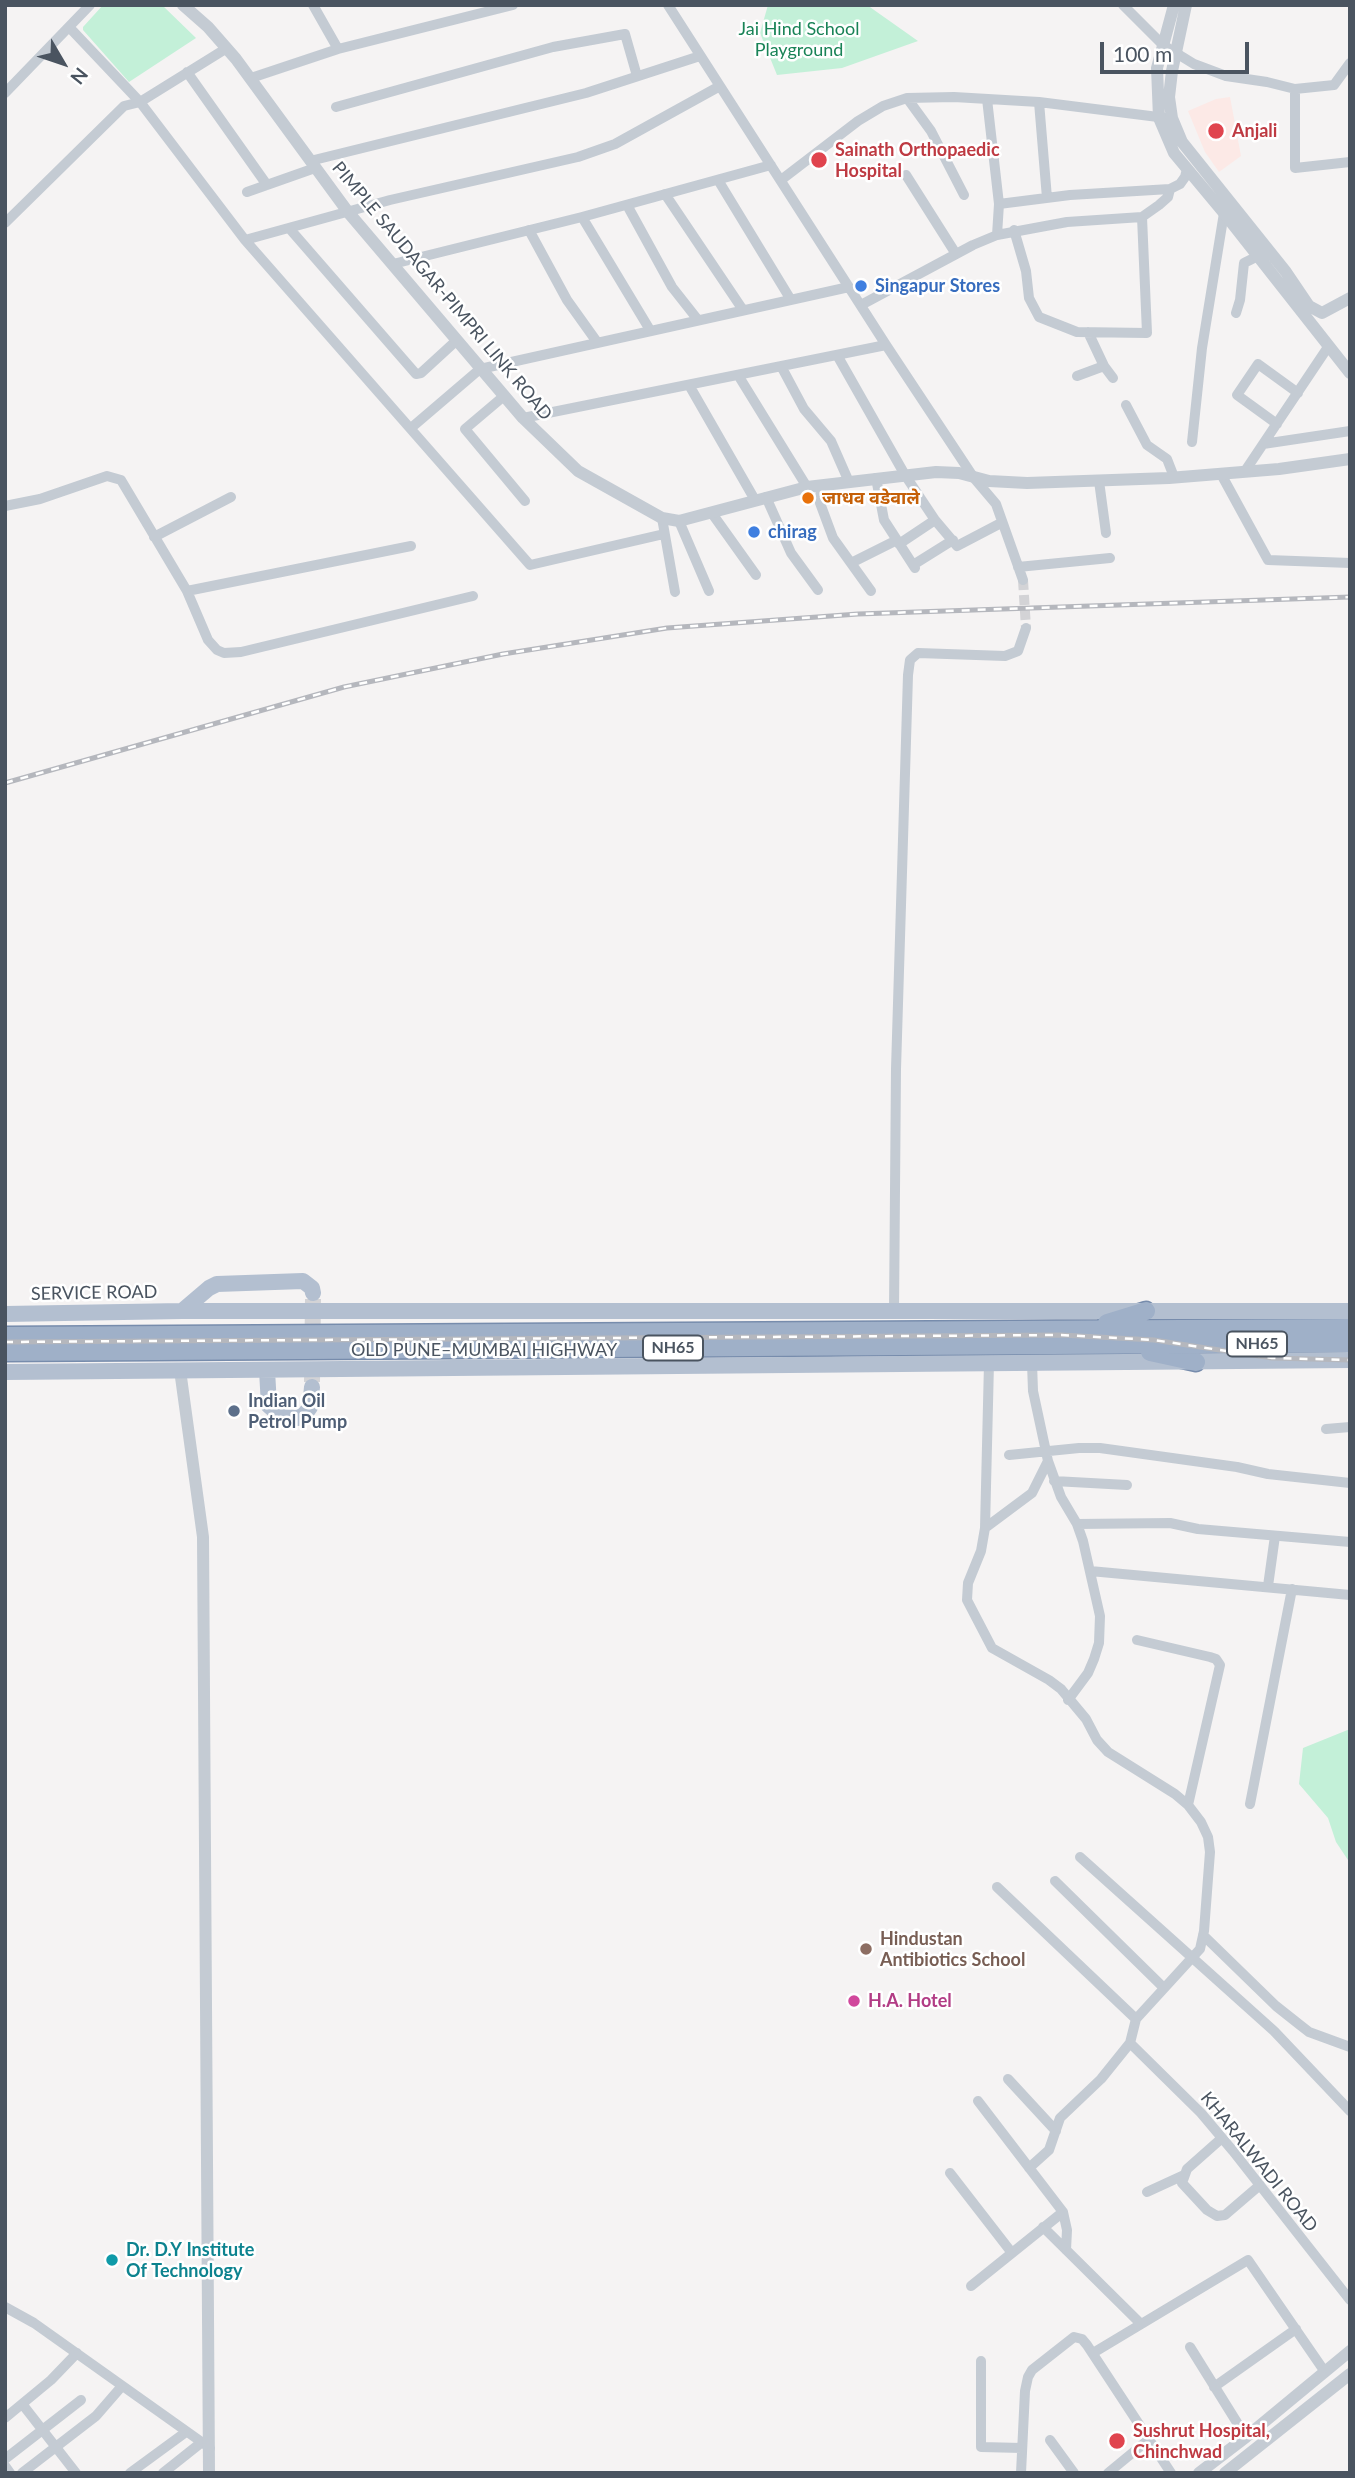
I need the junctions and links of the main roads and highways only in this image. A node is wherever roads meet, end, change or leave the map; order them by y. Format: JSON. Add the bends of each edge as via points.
{"nodes":[{"id":1,"x":313,"y":1293,"type":"dead end"},
{"id":2,"x":182,"y":1311,"type":"junction"},
{"id":3,"x":1146,"y":1311,"type":"junction"},
{"id":4,"x":1350,"y":1311,"type":"edge"},
{"id":5,"x":5,"y":1314,"type":"edge"},
{"id":6,"x":1090,"y":1328,"type":"junction"},
{"id":7,"x":1350,"y":1328,"type":"edge"},
{"id":8,"x":5,"y":1329,"type":"edge"},
{"id":9,"x":5,"y":1336,"type":"edge"},
{"id":10,"x":229,"y":1343,"type":"junction"},
{"id":11,"x":1350,"y":1343,"type":"edge"},
{"id":12,"x":30,"y":1344,"type":"junction"},
{"id":13,"x":1119,"y":1345,"type":"junction"},
{"id":14,"x":5,"y":1352,"type":"edge"},
{"id":15,"x":5,"y":1359,"type":"edge"},
{"id":16,"x":1350,"y":1360,"type":"edge"},
{"id":17,"x":1196,"y":1362,"type":"junction"},
{"id":18,"x":267,"y":1370,"type":"junction"},
{"id":19,"x":5,"y":1372,"type":"edge"},
{"id":20,"x":312,"y":1387,"type":"tunnel mouth"}],
"edges":[{"from":1,"to":2,"type":"main road","via":[[303,1281],[217,1283]]},
{"from":2,"to":3,"type":"main road","name":"SERVICE ROAD"},
{"from":2,"to":5,"type":"main road","name":"SERVICE ROAD"},
{"from":3,"to":4,"type":"main road","name":"SERVICE ROAD"},
{"from":3,"to":6,"type":"highway"},
{"from":6,"to":7,"type":"highway","number":"NH65"},
{"from":6,"to":10,"type":"highway","name":"OLD PUNE–MUMBAI HIGHWAY","number":"NH65"},
{"from":8,"to":12,"type":"highway"},
{"from":9,"to":12,"type":"highway","number":"NH65"},
{"from":10,"to":12,"type":"highway","number":"NH65"},
{"from":10,"to":13,"type":"highway","name":"OLD PUNE–MUMBAI HIGHWAY","number":"NH65"},
{"from":11,"to":13,"type":"highway","number":"NH65"},
{"from":12,"to":14,"type":"highway","number":"NH65"},
{"from":12,"to":15,"type":"highway"},
{"from":13,"to":17,"type":"highway"},
{"from":16,"to":17,"type":"main road"},
{"from":17,"to":18,"type":"main road"},
{"from":18,"to":19,"type":"main road"},
{"from":18,"to":20,"type":"main road","via":[[269,1406],[282,1417],[304,1414],[310,1407]]}]}
